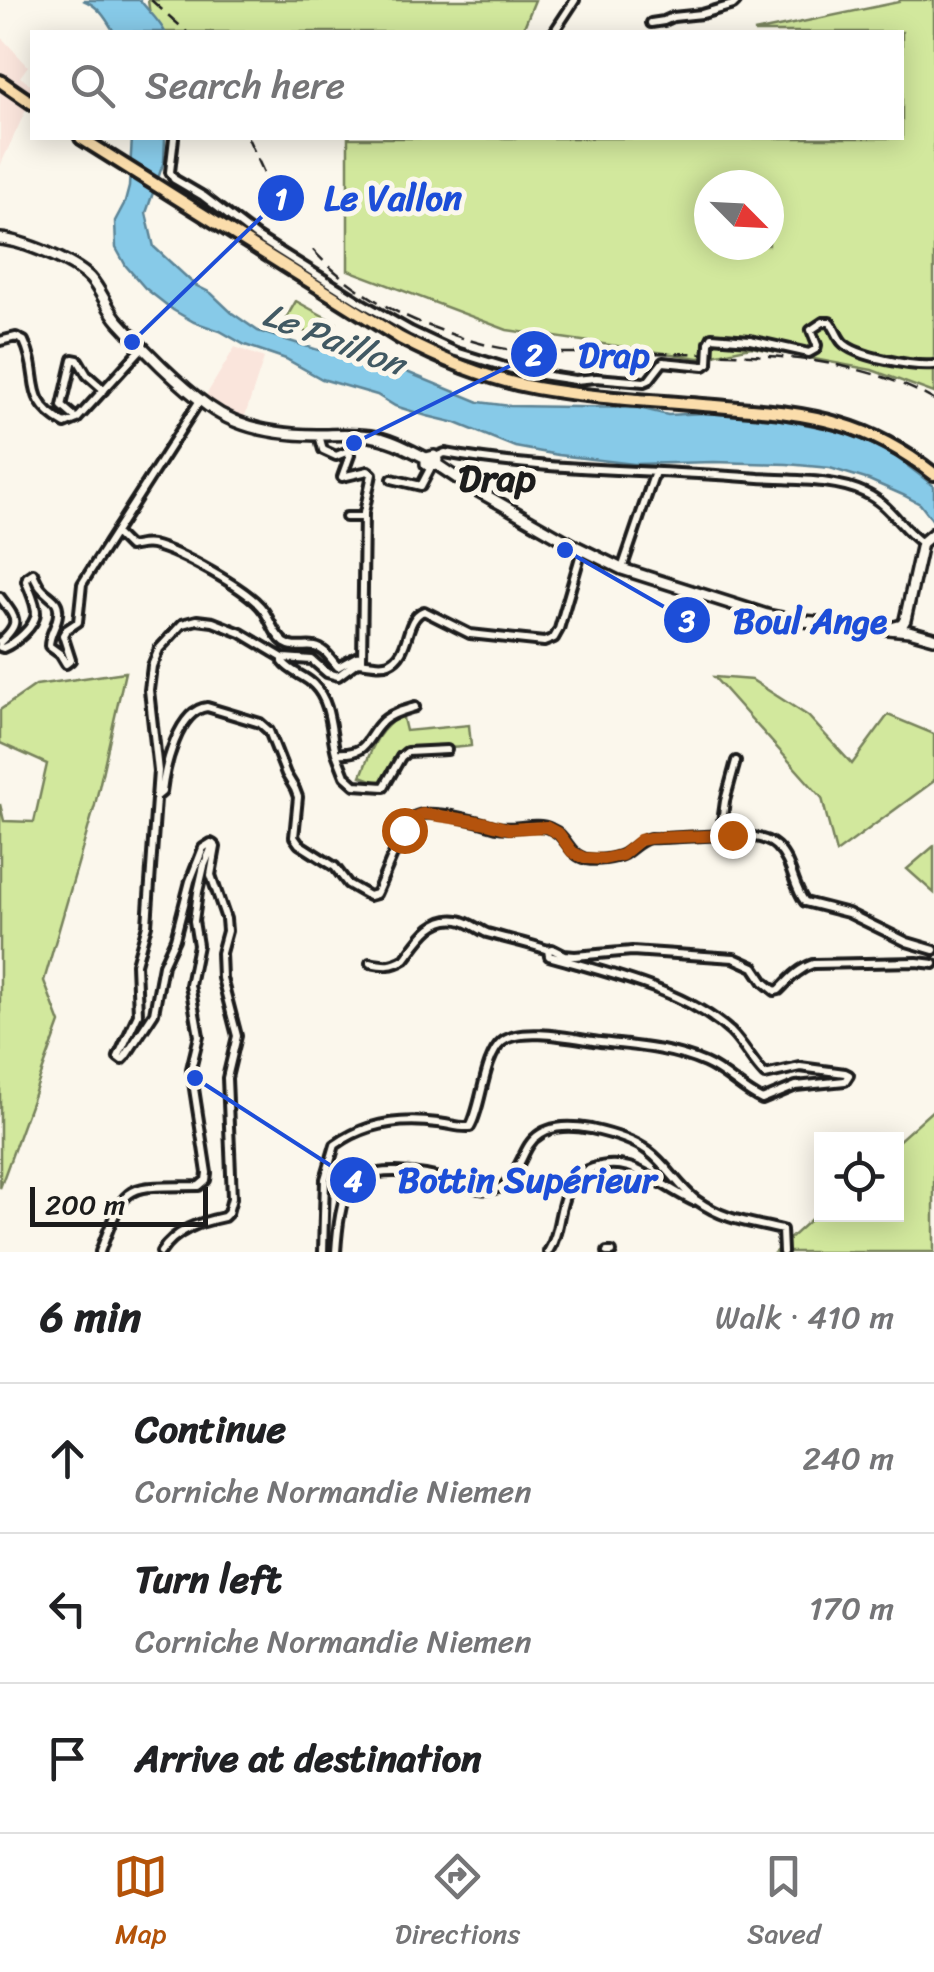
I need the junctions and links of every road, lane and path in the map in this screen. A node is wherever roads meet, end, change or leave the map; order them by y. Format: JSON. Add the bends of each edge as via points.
{"nodes":[{"id":1,"x":576,"y":0,"type":"edge"},
{"id":2,"x":734,"y":0,"type":"edge"},
{"id":3,"x":651,"y":23,"type":"dead end"},
{"id":4,"x":555,"y":30,"type":"edge"},
{"id":5,"x":0,"y":83,"type":"edge"},
{"id":6,"x":30,"y":104,"type":"edge"},
{"id":7,"x":87,"y":140,"type":"edge"},
{"id":8,"x":174,"y":140,"type":"edge"},
{"id":9,"x":0,"y":239,"type":"edge"},
{"id":10,"x":0,"y":341,"type":"edge"},
{"id":11,"x":144,"y":346,"type":"junction"},
{"id":12,"x":934,"y":365,"type":"edge"},
{"id":13,"x":104,"y":390,"type":"junction"},
{"id":14,"x":200,"y":400,"type":"junction"},
{"id":15,"x":77,"y":420,"type":"junction"},
{"id":16,"x":319,"y":435,"type":"junction"},
{"id":17,"x":432,"y":462,"type":"junction"},
{"id":18,"x":655,"y":472,"type":"junction"},
{"id":19,"x":934,"y":472,"type":"edge"},
{"id":20,"x":392,"y":479,"type":"dead end"},
{"id":21,"x":346,"y":517,"type":"dead end"},
{"id":22,"x":364,"y":519,"type":"junction"},
{"id":23,"x":116,"y":533,"type":"junction"},
{"id":24,"x":928,"y":538,"type":"edge"},
{"id":25,"x":582,"y":550,"type":"junction"},
{"id":26,"x":622,"y":570,"type":"junction"},
{"id":27,"x":0,"y":597,"type":"edge"},
{"id":28,"x":906,"y":627,"type":"junction"},
{"id":29,"x":928,"y":636,"type":"edge"},
{"id":30,"x":0,"y":644,"type":"edge"},
{"id":31,"x":284,"y":658,"type":"junction"},
{"id":32,"x":362,"y":659,"type":"junction"},
{"id":33,"x":416,"y":707,"type":"dead end"},
{"id":34,"x":447,"y":750,"type":"dead end"},
{"id":35,"x":336,"y":753,"type":"junction"},
{"id":36,"x":736,"y":761,"type":"dead end"},
{"id":37,"x":155,"y":801,"type":"junction"},
{"id":38,"x":720,"y":836,"type":"junction"},
{"id":39,"x":212,"y":844,"type":"junction"},
{"id":40,"x":548,"y":950,"type":"junction"},
{"id":41,"x":934,"y":950,"type":"edge"},
{"id":42,"x":370,"y":962,"type":"dead end"},
{"id":43,"x":934,"y":964,"type":"edge"},
{"id":44,"x":695,"y":1199,"type":"junction"},
{"id":45,"x":100,"y":1252,"type":"edge"},
{"id":46,"x":161,"y":1252,"type":"edge"},
{"id":47,"x":323,"y":1252,"type":"edge"},
{"id":48,"x":336,"y":1252,"type":"edge"},
{"id":49,"x":548,"y":1252,"type":"edge"},
{"id":50,"x":784,"y":1252,"type":"edge"}],
"edges":[{"from":1,"to":4,"type":"street"},
{"from":2,"to":3,"type":"street"},
{"from":5,"to":6,"type":"main road"},
{"from":7,"to":19,"type":"main road","via":[[400,338],[474,373],[536,388],[842,424],[903,449]]},
{"from":8,"to":12,"type":"street","bridge":true,"via":[[174,179],[257,236],[411,331],[521,372],[644,382],[663,362],[704,366],[712,337],[809,353],[817,345],[811,330],[823,322],[849,348]]},
{"from":9,"to":11,"type":"street","via":[[29,245],[84,273]]},
{"from":10,"to":15,"type":"street","via":[[24,342],[38,401],[56,420]]},
{"from":11,"to":13,"type":"street"},
{"from":11,"to":14,"type":"street"},
{"from":13,"to":15,"type":"street"},
{"from":13,"to":15,"type":"street","via":[[73,359],[62,406]]},
{"from":14,"to":16,"type":"street","via":[[249,425]]},
{"from":14,"to":23,"type":"street"},
{"from":16,"to":17,"type":"street","via":[[388,440]]},
{"from":16,"to":22,"type":"street","via":[[323,450],[350,454],[342,478],[371,472]]},
{"from":17,"to":18,"type":"street","via":[[445,453],[553,468]]},
{"from":17,"to":20,"type":"street","via":[[421,486]]},
{"from":17,"to":25,"type":"street"},
{"from":18,"to":24,"type":"street","via":[[845,486],[864,492]]},
{"from":18,"to":26,"type":"street"},
{"from":21,"to":22,"type":"street"},
{"from":22,"to":32,"type":"street"},
{"from":23,"to":30,"type":"street","via":[[82,584],[78,622],[64,635],[69,663],[49,646],[58,606],[32,573],[26,581],[36,614],[10,645]]},
{"from":23,"to":32,"type":"street","via":[[129,547],[151,544],[177,554],[249,596],[284,642],[314,646],[338,667]]},
{"from":24,"to":28,"type":"street"},
{"from":25,"to":26,"type":"street"},
{"from":25,"to":32,"type":"street","via":[[559,629],[549,641],[470,634],[424,611],[416,614],[395,659],[383,665]]},
{"from":26,"to":28,"type":"street","via":[[767,616]]},
{"from":27,"to":30,"type":"street","via":[[15,622]]},
{"from":28,"to":29,"type":"street"},
{"from":31,"to":32,"type":"street","via":[[312,660],[335,676]]},
{"from":31,"to":35,"type":"street","via":[[286,667],[320,692]]},
{"from":31,"to":37,"type":"street","via":[[214,622],[190,621],[166,640],[148,690]]},
{"from":33,"to":35,"type":"street","via":[[383,721],[354,753]]},
{"from":34,"to":35,"type":"street","via":[[407,752],[384,787],[355,786]]},
{"from":36,"to":38,"type":"street"},
{"from":37,"to":38,"type":"street","via":[[182,728],[193,712],[207,707],[270,731],[298,797],[298,844],[369,896],[418,814],[509,829],[546,827],[578,856],[592,859],[622,855],[640,840]]},
{"from":37,"to":39,"type":"street","via":[[147,924],[136,964],[138,1014],[120,1060],[154,1013],[190,881],[203,848]]},
{"from":38,"to":41,"type":"street","via":[[765,838],[790,864],[804,902]]},
{"from":39,"to":45,"type":"street","via":[[198,892],[190,985],[199,1036],[190,1069],[207,1174],[199,1186],[147,1186],[126,1194]]},
{"from":39,"to":46,"type":"street","via":[[211,875],[226,927],[222,978],[237,1036],[227,1078],[231,1206],[224,1216],[187,1228]]},
{"from":40,"to":42,"type":"street","via":[[447,920],[427,931],[405,960]]},
{"from":40,"to":43,"type":"street","via":[[734,958],[754,966],[775,991],[814,964]]},
{"from":40,"to":47,"type":"street","via":[[549,956],[691,1004],[731,1032],[765,1075],[800,1067],[848,1078],[796,1086],[762,1100],[720,1070],[666,1049],[573,1036],[512,1037],[498,1046],[470,1127],[384,1123],[335,1146],[325,1179]]},
{"from":44,"to":48,"type":"street","via":[[646,1149],[591,1130],[554,1127],[529,1145],[499,1188],[394,1172],[356,1182],[346,1194]]},
{"from":44,"to":49,"type":"street","via":[[630,1167],[598,1166],[573,1179]]},
{"from":44,"to":50,"type":"street","via":[[730,1218],[782,1230]]}]}
